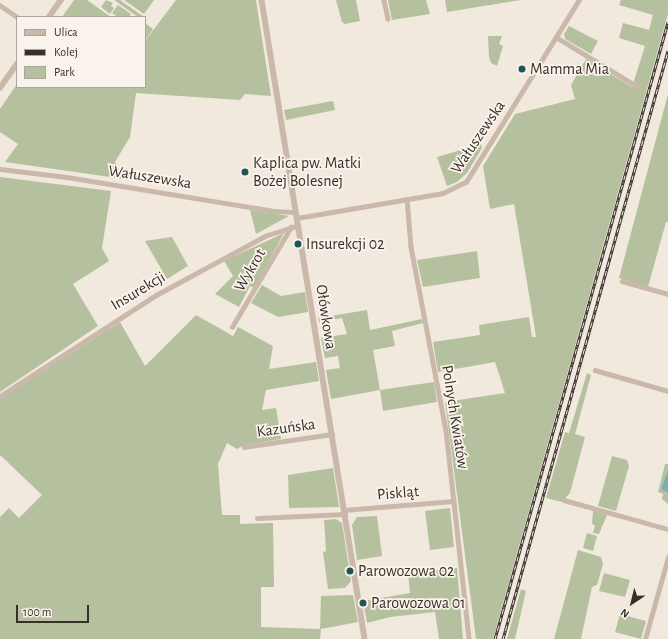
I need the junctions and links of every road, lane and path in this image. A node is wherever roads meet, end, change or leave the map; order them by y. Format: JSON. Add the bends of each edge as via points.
{"nodes":[{"id":1,"x":61,"y":0,"type":"edge"},
{"id":2,"x":262,"y":0,"type":"edge"},
{"id":3,"x":384,"y":0,"type":"edge"},
{"id":4,"x":579,"y":0,"type":"edge"},
{"id":5,"x":0,"y":5,"type":"edge"},
{"id":6,"x":16,"y":16,"type":"edge"},
{"id":7,"x":50,"y":16,"type":"edge"},
{"id":8,"x":388,"y":19,"type":"dead end"},
{"id":9,"x":556,"y":37,"type":"junction"},
{"id":10,"x":16,"y":65,"type":"edge"},
{"id":11,"x":638,"y":87,"type":"dead end"},
{"id":12,"x":0,"y":88,"type":"edge"},
{"id":13,"x":0,"y":169,"type":"edge"},
{"id":14,"x":406,"y":199,"type":"junction"},
{"id":15,"x":297,"y":215,"type":"junction"},
{"id":16,"x":298,"y":225,"type":"junction"},
{"id":17,"x":291,"y":227,"type":"junction"},
{"id":18,"x":622,"y":282,"type":"dead end"},
{"id":19,"x":668,"y":294,"type":"edge"},
{"id":20,"x":232,"y":327,"type":"dead end"},
{"id":21,"x":595,"y":370,"type":"dead end"},
{"id":22,"x":668,"y":391,"type":"edge"},
{"id":23,"x":0,"y":396,"type":"edge"},
{"id":24,"x":332,"y":434,"type":"junction"},
{"id":25,"x":244,"y":447,"type":"dead end"},
{"id":26,"x":564,"y":500,"type":"dead end"},
{"id":27,"x":454,"y":501,"type":"junction"},
{"id":28,"x":344,"y":512,"type":"junction"},
{"id":29,"x":257,"y":518,"type":"dead end"},
{"id":30,"x":668,"y":529,"type":"edge"},
{"id":31,"x":668,"y":557,"type":"edge"},
{"id":32,"x":365,"y":639,"type":"edge"},
{"id":33,"x":469,"y":639,"type":"edge"},
{"id":34,"x":645,"y":639,"type":"edge"}],
"edges":[{"from":1,"to":7,"type":"street"},
{"from":2,"to":15,"type":"street","name":"Ołówkowa"},
{"from":3,"to":8,"type":"street"},
{"from":4,"to":9,"type":"street","name":"Wałuszewska"},
{"from":5,"to":6,"type":"street"},
{"from":9,"to":11,"type":"street"},
{"from":9,"to":14,"type":"street","name":"Wałuszewska","via":[[466,182],[443,193]]},
{"from":10,"to":12,"type":"street"},
{"from":13,"to":15,"type":"street","name":"Wałuszewska","via":[[67,177]]},
{"from":14,"to":15,"type":"street","name":"Wałuszewska"},
{"from":14,"to":27,"type":"street","name":"Polnych Kwiatów","via":[[411,247],[446,430]]},
{"from":15,"to":16,"type":"street","name":"Ołówkowa"},
{"from":16,"to":17,"type":"street","name":"Insurekcji"},
{"from":16,"to":24,"type":"street","name":"Ołówkowa"},
{"from":17,"to":20,"type":"street","name":"Wykrot"},
{"from":17,"to":23,"type":"street","name":"Insurekcji","via":[[265,236],[156,295]]},
{"from":18,"to":19,"type":"street"},
{"from":21,"to":22,"type":"street"},
{"from":24,"to":25,"type":"street","name":"Kazuńska"},
{"from":24,"to":28,"type":"street","name":"Ołówkowa"},
{"from":26,"to":30,"type":"street"},
{"from":27,"to":28,"type":"street","name":"Piskląt"},
{"from":27,"to":33,"type":"street","name":"Polnych Kwiatów"},
{"from":28,"to":29,"type":"street","name":"Piskląt"},
{"from":28,"to":32,"type":"street","name":"Ołówkowa"},
{"from":31,"to":34,"type":"street"}]}
